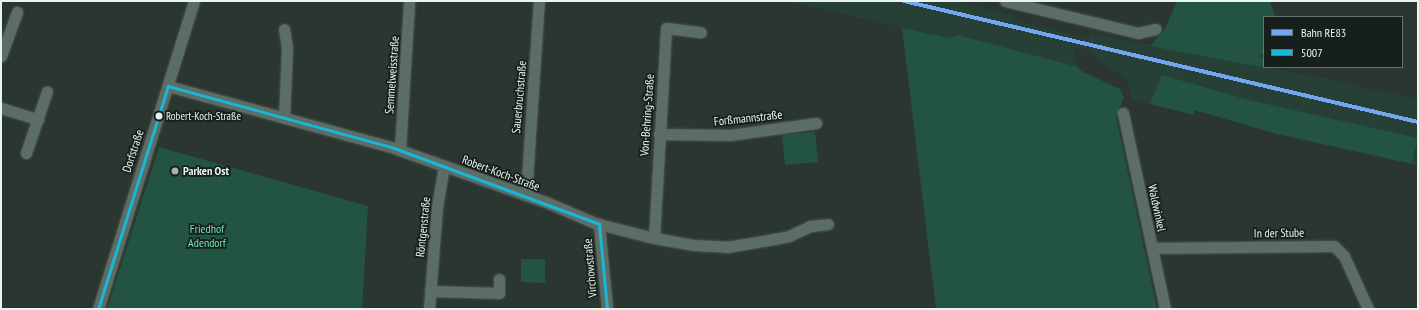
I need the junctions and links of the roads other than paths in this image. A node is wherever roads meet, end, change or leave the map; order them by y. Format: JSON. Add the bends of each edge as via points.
{"nodes":[{"id":1,"x":194,"y":1,"type":"edge"},
{"id":2,"x":409,"y":1,"type":"edge"},
{"id":3,"x":539,"y":1,"type":"edge"},
{"id":4,"x":1004,"y":1,"type":"edge"},
{"id":5,"x":17,"y":12,"type":"dead end"},
{"id":6,"x":284,"y":29,"type":"dead end"},
{"id":7,"x":1156,"y":29,"type":"dead end"},
{"id":8,"x":701,"y":32,"type":"dead end"},
{"id":9,"x":1,"y":56,"type":"edge"},
{"id":10,"x":168,"y":86,"type":"junction"},
{"id":11,"x":47,"y":92,"type":"dead end"},
{"id":12,"x":1,"y":108,"type":"edge"},
{"id":13,"x":1123,"y":113,"type":"dead end"},
{"id":14,"x":284,"y":118,"type":"junction"},
{"id":15,"x":38,"y":119,"type":"junction"},
{"id":16,"x":816,"y":123,"type":"dead end"},
{"id":17,"x":659,"y":134,"type":"junction"},
{"id":18,"x":400,"y":150,"type":"junction"},
{"id":19,"x":26,"y":153,"type":"dead end"},
{"id":20,"x":444,"y":166,"type":"junction"},
{"id":21,"x":526,"y":195,"type":"junction"},
{"id":22,"x":599,"y":224,"type":"junction"},
{"id":23,"x":828,"y":224,"type":"dead end"},
{"id":24,"x":654,"y":238,"type":"junction"},
{"id":25,"x":1152,"y":248,"type":"junction"},
{"id":26,"x":500,"y":280,"type":"dead end"},
{"id":27,"x":430,"y":292,"type":"junction"},
{"id":28,"x":98,"y":309,"type":"edge"},
{"id":29,"x":429,"y":309,"type":"edge"},
{"id":30,"x":607,"y":309,"type":"edge"},
{"id":31,"x":1165,"y":309,"type":"edge"},
{"id":32,"x":1368,"y":309,"type":"edge"}],
"edges":[{"from":1,"to":10,"type":"street","name":"Dorfstraße"},
{"from":2,"to":18,"type":"street","name":"Semmelweisstraße"},
{"from":3,"to":21,"type":"street","name":"Sauerbruchstraße"},
{"from":4,"to":7,"type":"street","via":[[1138,33]]},
{"from":5,"to":9,"type":"street"},
{"from":6,"to":14,"type":"street","via":[[287,48]]},
{"from":8,"to":17,"type":"street","name":"Von-Behring-Straße","via":[[666,28]]},
{"from":10,"to":14,"type":"street","name":"Robert-Koch-Straße"},
{"from":10,"to":28,"type":"street","name":"Dorfstraße"},
{"from":11,"to":15,"type":"street"},
{"from":12,"to":15,"type":"street"},
{"from":13,"to":25,"type":"street","name":"Waldwinkel"},
{"from":14,"to":18,"type":"street","name":"Robert-Koch-Straße"},
{"from":15,"to":19,"type":"street"},
{"from":16,"to":17,"type":"street","name":"Forßmannstraße","via":[[730,135]]},
{"from":17,"to":24,"type":"street","name":"Von-Behring-Straße"},
{"from":18,"to":20,"type":"street","name":"Robert-Koch-Straße"},
{"from":20,"to":21,"type":"street","name":"Robert-Koch-Straße"},
{"from":20,"to":27,"type":"street","name":"Röntgenstraße","via":[[437,207]]},
{"from":21,"to":22,"type":"street","name":"Robert-Koch-Straße"},
{"from":22,"to":24,"type":"street","name":"Robert-Koch-Straße"},
{"from":22,"to":30,"type":"street","name":"Virchowstraße"},
{"from":23,"to":24,"type":"street","name":"Robert-Koch-Straße","via":[[810,226],[789,236],[727,247],[694,246]]},
{"from":25,"to":31,"type":"street","name":"Waldwinkel"},
{"from":25,"to":32,"type":"street","name":"In der Stube","via":[[1334,246],[1344,256]]},
{"from":26,"to":27,"type":"street","via":[[499,293]]},
{"from":27,"to":29,"type":"street","name":"Röntgenstraße"}]}
